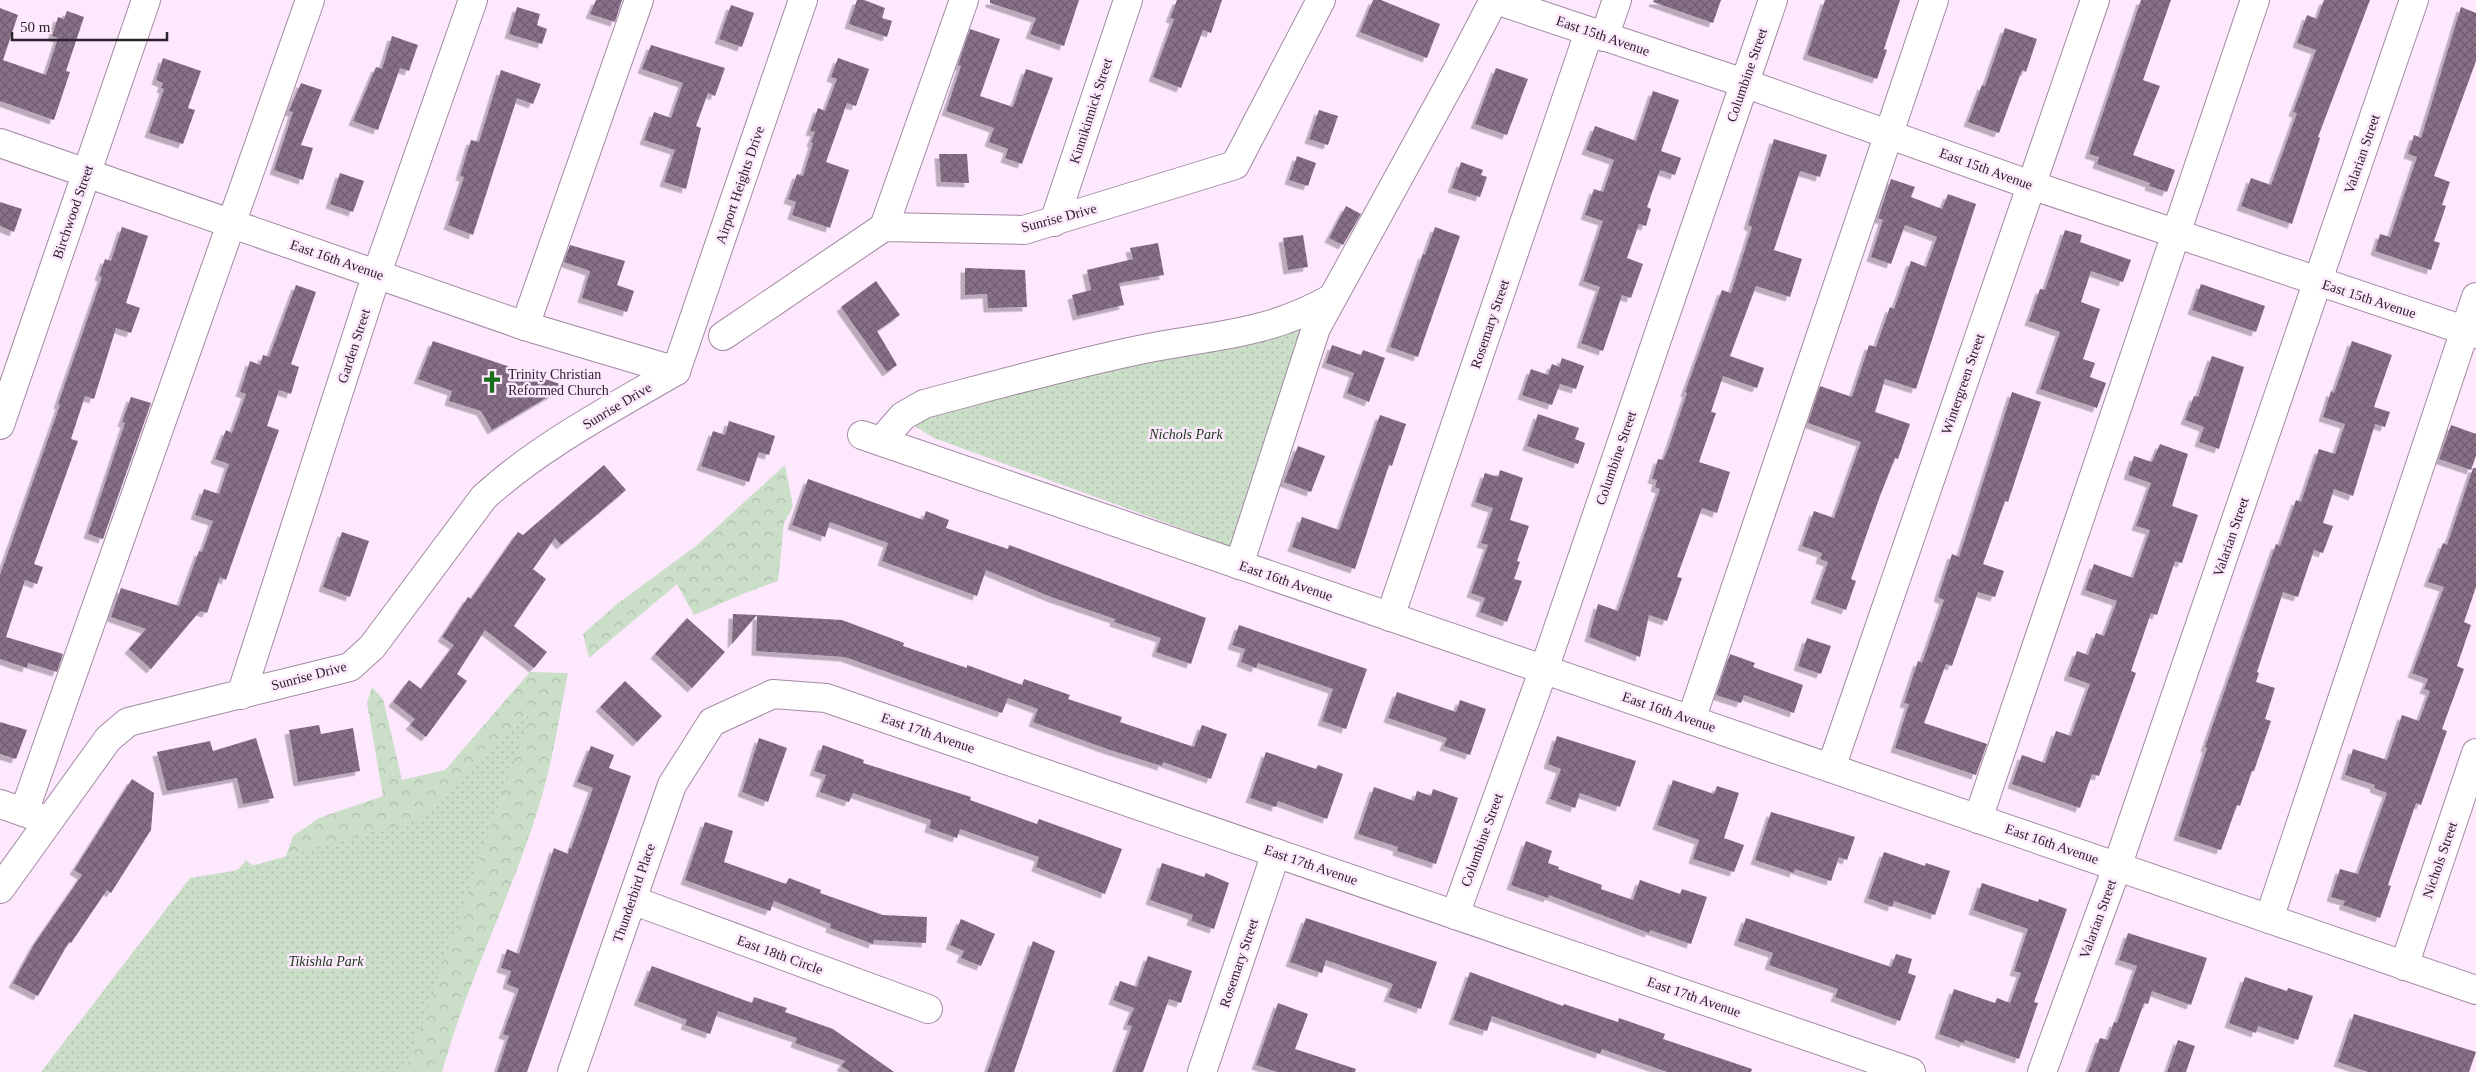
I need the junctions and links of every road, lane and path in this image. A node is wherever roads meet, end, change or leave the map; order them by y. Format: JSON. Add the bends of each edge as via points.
{"nodes":[{"id":1,"x":146,"y":0,"type":"edge"},
{"id":2,"x":310,"y":0,"type":"edge"},
{"id":3,"x":474,"y":0,"type":"edge"},
{"id":4,"x":640,"y":0,"type":"edge"},
{"id":5,"x":803,"y":0,"type":"edge"},
{"id":6,"x":964,"y":0,"type":"edge"},
{"id":7,"x":1128,"y":0,"type":"edge"},
{"id":8,"x":1321,"y":0,"type":"edge"},
{"id":9,"x":1495,"y":0,"type":"edge"},
{"id":10,"x":1617,"y":0,"type":"edge"},
{"id":11,"x":1773,"y":0,"type":"edge"},
{"id":12,"x":1934,"y":0,"type":"edge"},
{"id":13,"x":2095,"y":0,"type":"edge"},
{"id":14,"x":2255,"y":0,"type":"edge"},
{"id":15,"x":2414,"y":0,"type":"edge"},
{"id":16,"x":1597,"y":35,"type":"junction"},
{"id":17,"x":1744,"y":83,"type":"junction"},
{"id":18,"x":1888,"y":134,"type":"junction"},
{"id":19,"x":0,"y":143,"type":"edge"},
{"id":20,"x":87,"y":172,"type":"junction"},
{"id":21,"x":2031,"y":185,"type":"junction"},
{"id":22,"x":1054,"y":222,"type":"junction"},
{"id":23,"x":232,"y":223,"type":"junction"},
{"id":24,"x":884,"y":227,"type":"junction"},
{"id":25,"x":2176,"y":234,"type":"junction"},
{"id":26,"x":377,"y":274,"type":"junction"},
{"id":27,"x":2319,"y":283,"type":"junction"},
{"id":28,"x":2476,"y":297,"type":"edge"},
{"id":29,"x":1332,"y":298,"type":"junction"},
{"id":30,"x":525,"y":326,"type":"junction"},
{"id":31,"x":2470,"y":332,"type":"edge"},
{"id":32,"x":724,"y":336,"type":"dead end"},
{"id":33,"x":676,"y":371,"type":"junction"},
{"id":34,"x":0,"y":425,"type":"edge"},
{"id":35,"x":1239,"y":565,"type":"junction"},
{"id":36,"x":1390,"y":617,"type":"junction"},
{"id":37,"x":1544,"y":669,"type":"junction"},
{"id":38,"x":241,"y":695,"type":"junction"},
{"id":39,"x":1691,"y":720,"type":"junction"},
{"id":40,"x":712,"y":722,"type":"joint"},
{"id":41,"x":2476,"y":754,"type":"edge"},
{"id":42,"x":1831,"y":768,"type":"junction"},
{"id":43,"x":12,"y":808,"type":"edge"},
{"id":44,"x":1978,"y":819,"type":"junction"},
{"id":45,"x":50,"y":820,"type":"junction"},
{"id":46,"x":1276,"y":853,"type":"junction"},
{"id":47,"x":2117,"y":867,"type":"junction"},
{"id":48,"x":0,"y":889,"type":"edge"},
{"id":49,"x":632,"y":900,"type":"junction"},
{"id":50,"x":1455,"y":915,"type":"junction"},
{"id":51,"x":2269,"y":919,"type":"junction"},
{"id":52,"x":2404,"y":966,"type":"junction"},
{"id":53,"x":2476,"y":990,"type":"edge"},
{"id":54,"x":928,"y":1009,"type":"dead end"},
{"id":55,"x":572,"y":1072,"type":"edge"},
{"id":56,"x":1202,"y":1072,"type":"edge"},
{"id":57,"x":1911,"y":1072,"type":"edge"},
{"id":58,"x":2042,"y":1072,"type":"edge"}],
"edges":[{"from":1,"to":20,"type":"street","name":"Birchwood Street"},
{"from":2,"to":23,"type":"street"},
{"from":3,"to":26,"type":"street","name":"Garden Street"},
{"from":4,"to":30,"type":"street"},
{"from":5,"to":33,"type":"street","name":"Airport Heights Drive"},
{"from":6,"to":24,"type":"street"},
{"from":7,"to":22,"type":"street","name":"Kinnikinnick Street"},
{"from":8,"to":22,"type":"street","name":"Sunrise Drive","via":[[1235,166]]},
{"from":9,"to":16,"type":"street","name":"East 15th Avenue"},
{"from":9,"to":29,"type":"street"},
{"from":10,"to":16,"type":"street","name":"Rosemary Street"},
{"from":11,"to":17,"type":"street","name":"Columbine Street"},
{"from":12,"to":18,"type":"street"},
{"from":13,"to":21,"type":"street","name":"Wintergreen Street"},
{"from":14,"to":25,"type":"street"},
{"from":15,"to":27,"type":"street","name":"Valarian Street"},
{"from":16,"to":17,"type":"street","name":"East 15th Avenue"},
{"from":16,"to":36,"type":"street","name":"Rosemary Street"},
{"from":17,"to":18,"type":"street","name":"East 15th Avenue"},
{"from":17,"to":37,"type":"street","name":"Columbine Street"},
{"from":18,"to":21,"type":"street","name":"East 15th Avenue"},
{"from":18,"to":39,"type":"street"},
{"from":19,"to":20,"type":"street","name":"East 16th Avenue"},
{"from":20,"to":23,"type":"street","name":"East 16th Avenue"},
{"from":20,"to":34,"type":"street","name":"Birchwood Street"},
{"from":21,"to":25,"type":"street","name":"East 15th Avenue"},
{"from":21,"to":42,"type":"street","name":"Wintergreen Street"},
{"from":22,"to":24,"type":"street","name":"Sunrise Drive","via":[[1024,230]]},
{"from":23,"to":26,"type":"street","name":"East 16th Avenue"},
{"from":23,"to":43,"type":"street"},
{"from":24,"to":32,"type":"street"},
{"from":25,"to":27,"type":"street","name":"East 15th Avenue"},
{"from":25,"to":44,"type":"street"},
{"from":26,"to":30,"type":"street","name":"East 16th Avenue"},
{"from":26,"to":38,"type":"street","name":"Garden Street"},
{"from":27,"to":31,"type":"street","name":"East 15th Avenue"},
{"from":27,"to":47,"type":"street","name":"Valarian Street"},
{"from":28,"to":31,"type":"street"},
{"from":29,"to":35,"type":"street","via":[[1316,328]]},
{"from":29,"to":35,"type":"street","name":"East 16th Avenue","via":[[1308,312],[1259,329],[1139,350],[924,404],[871,438]]},
{"from":30,"to":33,"type":"street","name":"East 16th Avenue"},
{"from":31,"to":51,"type":"street"},
{"from":33,"to":38,"type":"street","name":"Sunrise Drive","via":[[602,414],[504,479],[484,497],[372,647],[350,667]]},
{"from":35,"to":36,"type":"street","name":"East 16th Avenue"},
{"from":36,"to":37,"type":"street","name":"East 16th Avenue"},
{"from":37,"to":39,"type":"street","name":"East 16th Avenue"},
{"from":37,"to":50,"type":"street","name":"Columbine Street"},
{"from":38,"to":45,"type":"street","name":"Sunrise Drive","via":[[128,722],[108,740]]},
{"from":39,"to":42,"type":"street","name":"East 16th Avenue"},
{"from":40,"to":46,"type":"street","name":"East 17th Avenue","via":[[774,694],[826,698]]},
{"from":40,"to":49,"type":"street","name":"Thunderbird Place","via":[[672,785]]},
{"from":41,"to":52,"type":"street","name":"Nichols Street"},
{"from":42,"to":44,"type":"street","name":"East 16th Avenue"},
{"from":43,"to":45,"type":"street"},
{"from":44,"to":47,"type":"street","name":"East 16th Avenue"},
{"from":45,"to":48,"type":"street","name":"Sunrise Drive"},
{"from":46,"to":50,"type":"street","name":"East 17th Avenue"},
{"from":46,"to":56,"type":"street","name":"Rosemary Street"},
{"from":47,"to":51,"type":"street","name":"East 16th Avenue"},
{"from":47,"to":58,"type":"street","name":"Valarian Street"},
{"from":49,"to":54,"type":"street","name":"East 18th Circle"},
{"from":49,"to":55,"type":"street","name":"Thunderbird Place"},
{"from":50,"to":57,"type":"street","name":"East 17th Avenue"},
{"from":51,"to":52,"type":"street","name":"East 16th Avenue"},
{"from":52,"to":53,"type":"street","name":"East 16th Avenue"}]}
